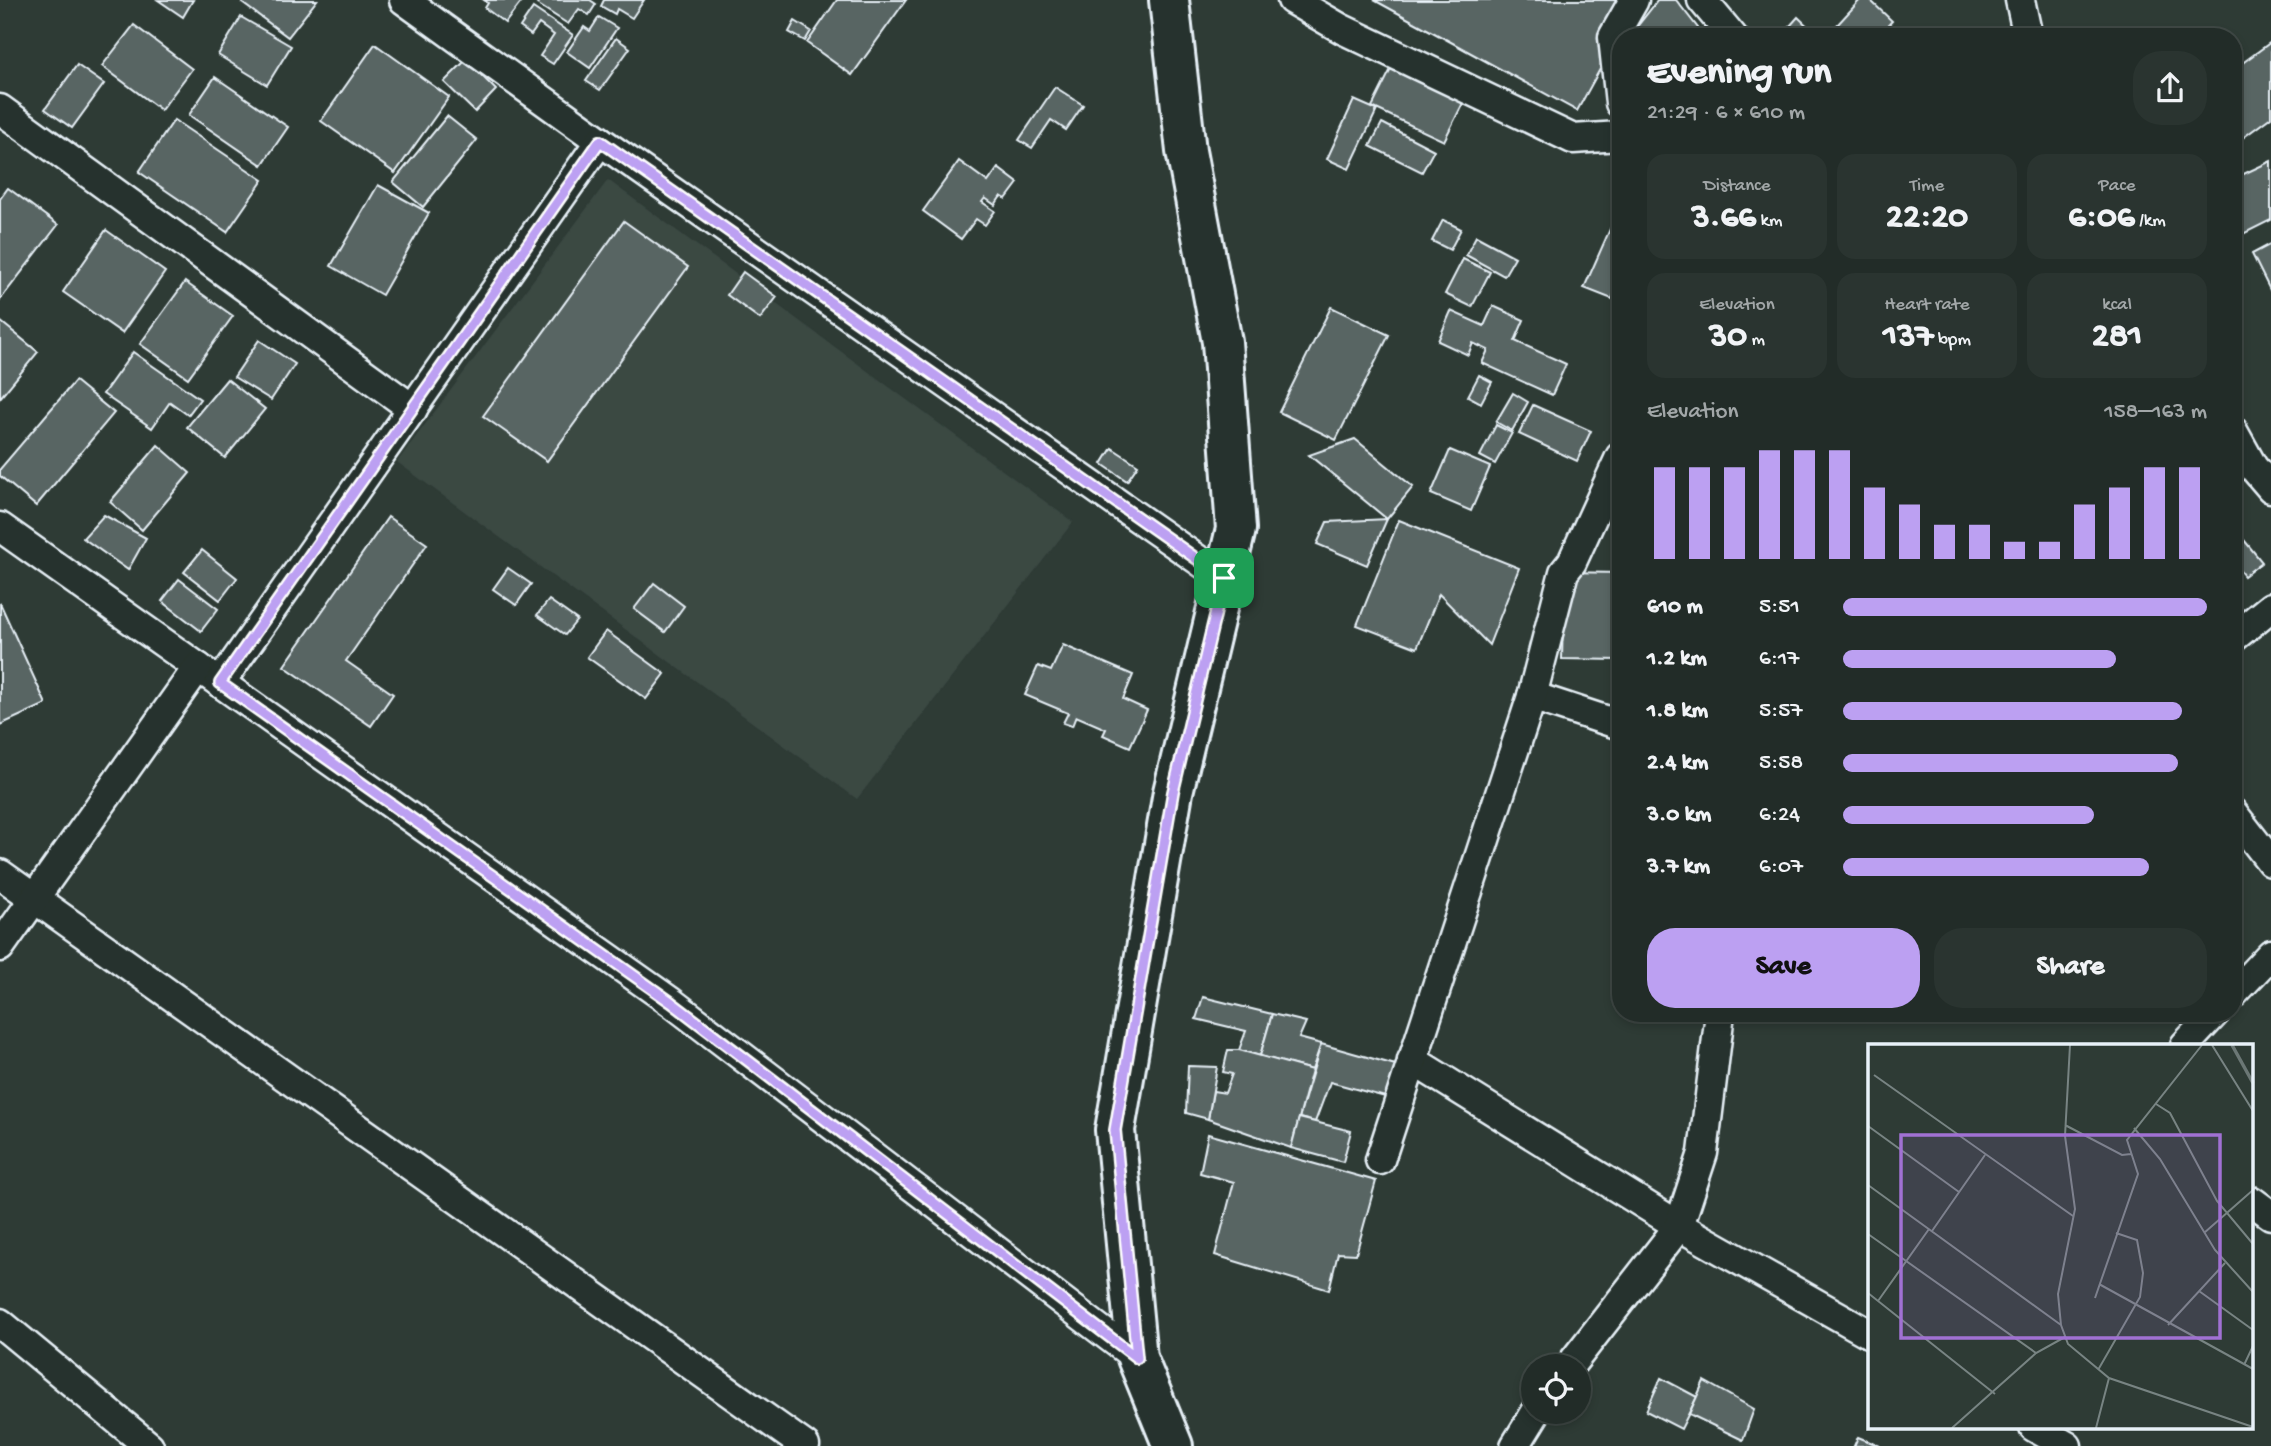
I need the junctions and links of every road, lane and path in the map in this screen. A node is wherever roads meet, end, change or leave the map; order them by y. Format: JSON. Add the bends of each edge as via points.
{"nodes":[{"id":1,"x":404,"y":0,"type":"edge"},
{"id":2,"x":1169,"y":0,"type":"edge"},
{"id":3,"x":1292,"y":0,"type":"edge"},
{"id":4,"x":1634,"y":0,"type":"edge"},
{"id":5,"x":1702,"y":0,"type":"edge"},
{"id":6,"x":2020,"y":0,"type":"edge"},
{"id":7,"x":1618,"y":28,"type":"edge"},
{"id":8,"x":1725,"y":28,"type":"edge"},
{"id":9,"x":2026,"y":28,"type":"edge"},
{"id":10,"x":0,"y":109,"type":"edge"},
{"id":11,"x":1612,"y":137,"type":"edge"},
{"id":12,"x":600,"y":141,"type":"junction"},
{"id":13,"x":413,"y":409,"type":"junction"},
{"id":14,"x":2242,"y":447,"type":"edge"},
{"id":15,"x":1612,"y":474,"type":"edge"},
{"id":16,"x":2271,"y":488,"type":"edge"},
{"id":17,"x":0,"y":527,"type":"edge"},
{"id":18,"x":1224,"y":578,"type":"junction"},
{"id":19,"x":2271,"y":607,"type":"edge"},
{"id":20,"x":2242,"y":631,"type":"edge"},
{"id":21,"x":209,"y":675,"type":"junction"},
{"id":22,"x":1532,"y":696,"type":"junction"},
{"id":23,"x":1612,"y":722,"type":"edge"},
{"id":24,"x":2242,"y":825,"type":"edge"},
{"id":25,"x":2271,"y":862,"type":"edge"},
{"id":26,"x":0,"y":874,"type":"edge"},
{"id":27,"x":34,"y":898,"type":"junction"},
{"id":28,"x":0,"y":947,"type":"edge"},
{"id":29,"x":2271,"y":954,"type":"edge"},
{"id":30,"x":2242,"y":985,"type":"edge"},
{"id":31,"x":1719,"y":1022,"type":"edge"},
{"id":32,"x":2207,"y":1022,"type":"edge"},
{"id":33,"x":2186,"y":1044,"type":"edge"},
{"id":34,"x":1412,"y":1060,"type":"junction"},
{"id":35,"x":1380,"y":1160,"type":"dead end"},
{"id":36,"x":2254,"y":1202,"type":"edge"},
{"id":37,"x":2271,"y":1215,"type":"edge"},
{"id":38,"x":1679,"y":1226,"type":"junction"},
{"id":39,"x":0,"y":1323,"type":"edge"},
{"id":40,"x":1868,"y":1333,"type":"edge"},
{"id":41,"x":1579,"y":1354,"type":"edge"},
{"id":42,"x":1137,"y":1358,"type":"junction"},
{"id":43,"x":1529,"y":1424,"type":"edge"},
{"id":44,"x":2036,"y":1428,"type":"edge"},
{"id":45,"x":1167,"y":1444,"type":"edge"},
{"id":46,"x":149,"y":1446,"type":"edge"},
{"id":47,"x":805,"y":1446,"type":"edge"},
{"id":48,"x":1516,"y":1446,"type":"edge"},
{"id":49,"x":2067,"y":1446,"type":"edge"}],
"edges":[{"from":1,"to":12,"type":"street"},
{"from":2,"to":18,"type":"main road","via":[[1186,151],[1222,342],[1236,530]]},
{"from":3,"to":11,"type":"street","via":[[1342,29],[1573,139]]},
{"from":4,"to":7,"type":"street"},
{"from":5,"to":8,"type":"street"},
{"from":6,"to":9,"type":"street"},
{"from":10,"to":13,"type":"street"},
{"from":12,"to":13,"type":"street"},
{"from":12,"to":18,"type":"street"},
{"from":13,"to":21,"type":"street"},
{"from":14,"to":16,"type":"street"},
{"from":15,"to":22,"type":"street","via":[[1564,572]]},
{"from":17,"to":21,"type":"street"},
{"from":18,"to":42,"type":"main road","via":[[1173,792],[1115,1130]]},
{"from":19,"to":20,"type":"street"},
{"from":21,"to":27,"type":"street"},
{"from":21,"to":42,"type":"street","via":[[671,1002]]},
{"from":22,"to":23,"type":"street"},
{"from":22,"to":34,"type":"street"},
{"from":24,"to":25,"type":"street"},
{"from":26,"to":27,"type":"street"},
{"from":27,"to":28,"type":"street"},
{"from":27,"to":47,"type":"street"},
{"from":29,"to":30,"type":"street"},
{"from":31,"to":38,"type":"street","via":[[1703,1153]]},
{"from":32,"to":33,"type":"street"},
{"from":34,"to":35,"type":"street"},
{"from":34,"to":38,"type":"street"},
{"from":36,"to":37,"type":"street"},
{"from":38,"to":40,"type":"street"},
{"from":38,"to":41,"type":"street"},
{"from":39,"to":46,"type":"street"},
{"from":42,"to":45,"type":"main road"},
{"from":43,"to":48,"type":"street"},
{"from":44,"to":49,"type":"street"}]}
